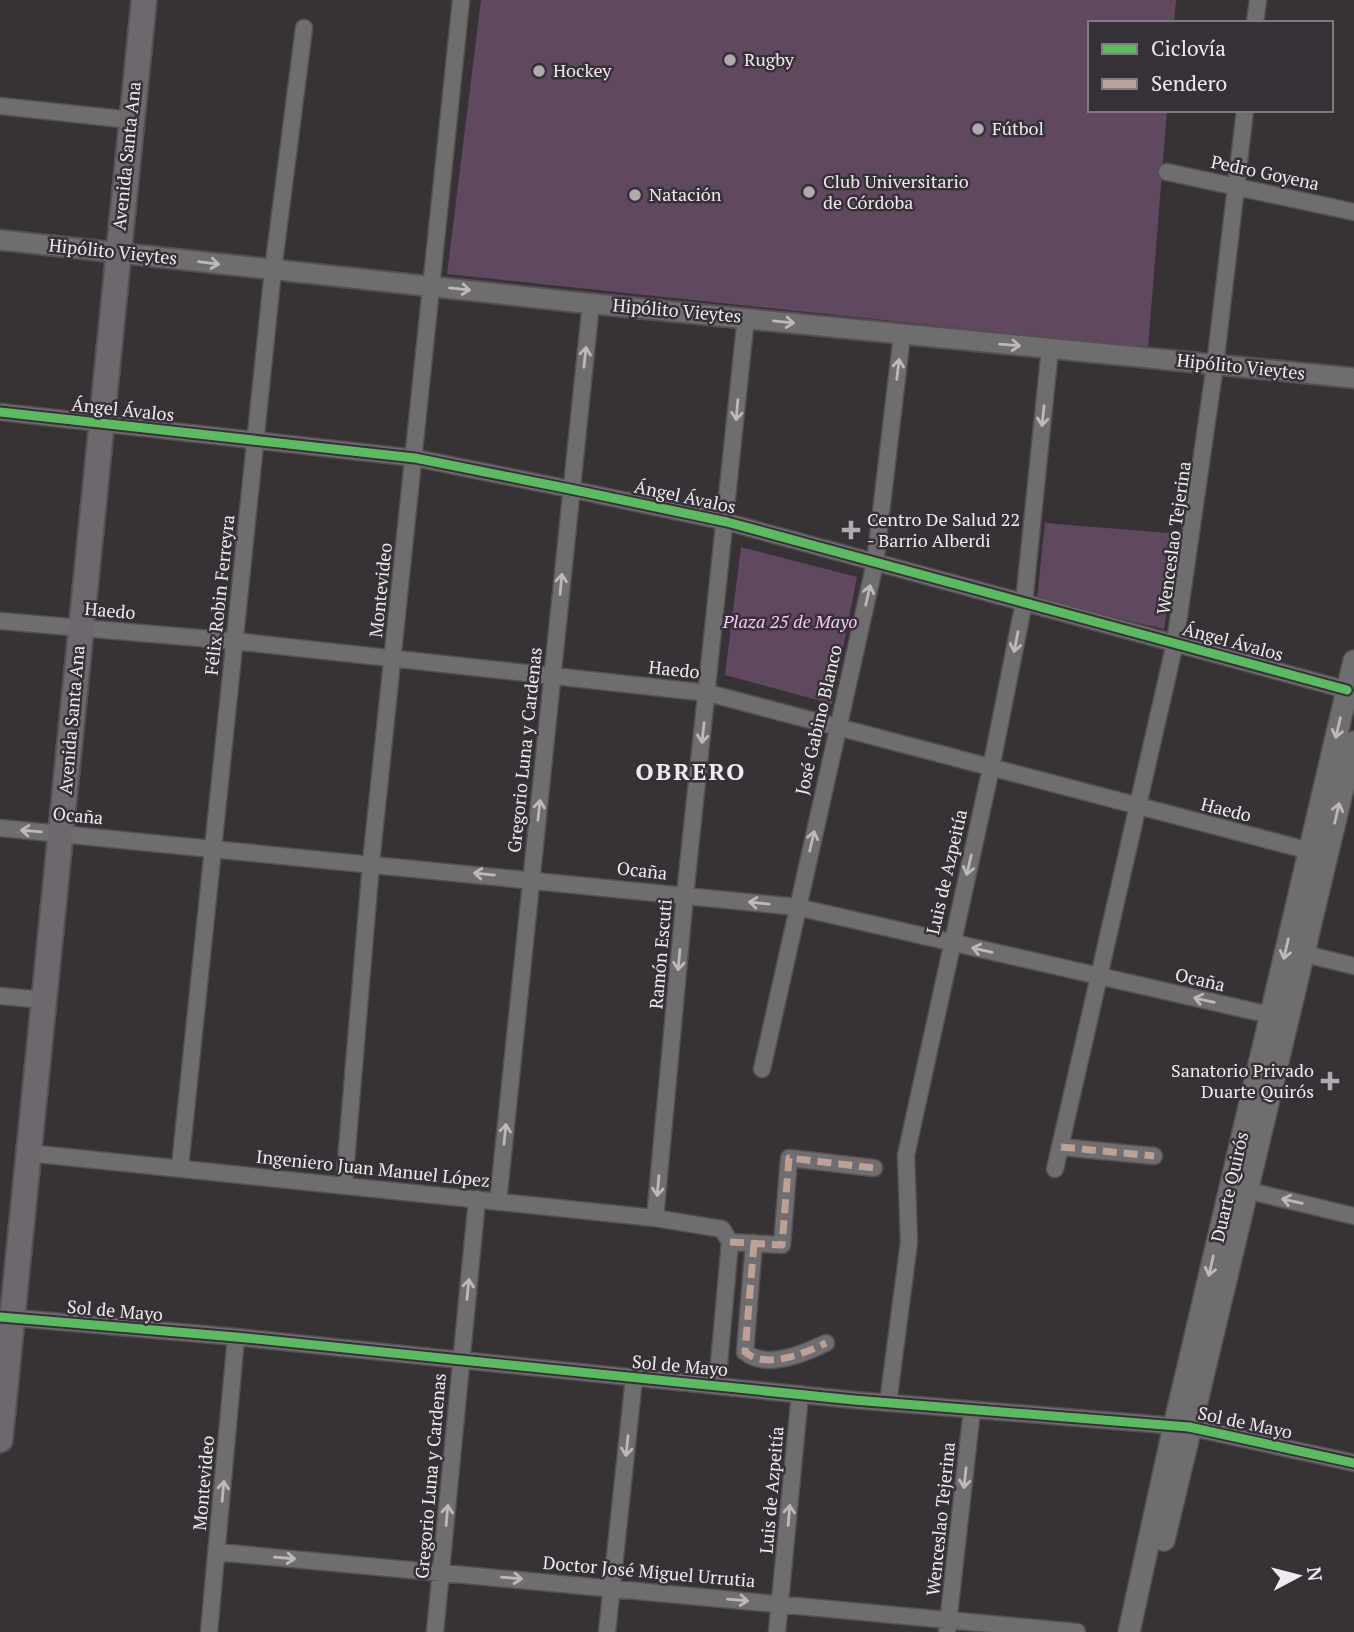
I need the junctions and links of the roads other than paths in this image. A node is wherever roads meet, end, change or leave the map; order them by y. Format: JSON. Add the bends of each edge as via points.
{"nodes":[{"id":1,"x":144,"y":0,"type":"edge"},
{"id":2,"x":461,"y":0,"type":"edge"},
{"id":3,"x":1258,"y":0,"type":"edge"},
{"id":4,"x":1255,"y":21,"type":"edge"},
{"id":5,"x":304,"y":27,"type":"dead end"},
{"id":6,"x":0,"y":106,"type":"edge"},
{"id":7,"x":1245,"y":112,"type":"edge"},
{"id":8,"x":131,"y":120,"type":"junction"},
{"id":9,"x":1167,"y":172,"type":"dead end"},
{"id":10,"x":1236,"y":187,"type":"junction"},
{"id":11,"x":1354,"y":212,"type":"edge"},
{"id":12,"x":0,"y":240,"type":"edge"},
{"id":13,"x":117,"y":252,"type":"junction"},
{"id":14,"x":274,"y":270,"type":"junction"},
{"id":15,"x":432,"y":286,"type":"junction"},
{"id":16,"x":591,"y":303,"type":"junction"},
{"id":17,"x":746,"y":317,"type":"junction"},
{"id":18,"x":902,"y":335,"type":"junction"},
{"id":19,"x":1050,"y":349,"type":"junction"},
{"id":20,"x":1215,"y":365,"type":"junction"},
{"id":21,"x":1354,"y":378,"type":"edge"},
{"id":22,"x":0,"y":412,"type":"edge"},
{"id":23,"x":101,"y":424,"type":"junction"},
{"id":24,"x":256,"y":439,"type":"junction"},
{"id":25,"x":415,"y":458,"type":"junction"},
{"id":26,"x":570,"y":489,"type":"junction"},
{"id":27,"x":727,"y":522,"type":"junction"},
{"id":28,"x":875,"y":563,"type":"junction"},
{"id":29,"x":1024,"y":602,"type":"junction"},
{"id":30,"x":0,"y":621,"type":"edge"},
{"id":31,"x":80,"y":627,"type":"junction"},
{"id":32,"x":234,"y":641,"type":"junction"},
{"id":33,"x":1175,"y":643,"type":"junction"},
{"id":34,"x":393,"y":659,"type":"junction"},
{"id":35,"x":1354,"y":661,"type":"edge"},
{"id":36,"x":553,"y":676,"type":"junction"},
{"id":37,"x":1347,"y":690,"type":"junction"},
{"id":38,"x":708,"y":693,"type":"junction"},
{"id":39,"x":838,"y":725,"type":"junction"},
{"id":40,"x":1354,"y":742,"type":"edge"},
{"id":41,"x":991,"y":768,"type":"junction"},
{"id":42,"x":1139,"y":808,"type":"junction"},
{"id":43,"x":0,"y":828,"type":"edge"},
{"id":44,"x":62,"y":834,"type":"junction"},
{"id":45,"x":214,"y":849,"type":"junction"},
{"id":46,"x":1318,"y":853,"type":"junction"},
{"id":47,"x":371,"y":863,"type":"junction"},
{"id":48,"x":532,"y":879,"type":"junction"},
{"id":49,"x":685,"y":895,"type":"junction"},
{"id":50,"x":797,"y":907,"type":"junction"},
{"id":51,"x":951,"y":943,"type":"junction"},
{"id":52,"x":1305,"y":954,"type":"junction"},
{"id":53,"x":1354,"y":966,"type":"edge"},
{"id":54,"x":1101,"y":978,"type":"junction"},
{"id":55,"x":0,"y":996,"type":"edge"},
{"id":56,"x":44,"y":1000,"type":"junction"},
{"id":57,"x":1270,"y":1015,"type":"junction"},
{"id":58,"x":762,"y":1069,"type":"dead end"},
{"id":59,"x":1061,"y":1147,"type":"junction"},
{"id":60,"x":28,"y":1153,"type":"junction"},
{"id":61,"x":1154,"y":1156,"type":"dead end"},
{"id":62,"x":180,"y":1167,"type":"junction"},
{"id":63,"x":874,"y":1168,"type":"dead end"},
{"id":64,"x":1055,"y":1169,"type":"dead end"},
{"id":65,"x":344,"y":1185,"type":"junction"},
{"id":66,"x":1239,"y":1188,"type":"junction"},
{"id":67,"x":477,"y":1199,"type":"junction"},
{"id":68,"x":498,"y":1202,"type":"junction"},
{"id":69,"x":1354,"y":1216,"type":"edge"},
{"id":70,"x":655,"y":1219,"type":"junction"},
{"id":71,"x":730,"y":1242,"type":"junction"},
{"id":72,"x":754,"y":1243,"type":"junction"},
{"id":73,"x":6,"y":1318,"type":"edge"},
{"id":74,"x":236,"y":1337,"type":"junction"},
{"id":75,"x":826,"y":1343,"type":"dead end"},
{"id":76,"x":461,"y":1359,"type":"junction"},
{"id":77,"x":634,"y":1378,"type":"junction"},
{"id":78,"x":717,"y":1386,"type":"junction"},
{"id":79,"x":800,"y":1394,"type":"junction"},
{"id":80,"x":888,"y":1403,"type":"junction"},
{"id":81,"x":972,"y":1410,"type":"junction"},
{"id":82,"x":1181,"y":1427,"type":"junction"},
{"id":83,"x":0,"y":1440,"type":"edge"},
{"id":84,"x":1354,"y":1463,"type":"edge"},
{"id":85,"x":217,"y":1552,"type":"junction"},
{"id":86,"x":441,"y":1572,"type":"junction"},
{"id":87,"x":612,"y":1588,"type":"junction"},
{"id":88,"x":780,"y":1604,"type":"junction"},
{"id":89,"x":948,"y":1626,"type":"edge"},
{"id":90,"x":209,"y":1632,"type":"edge"},
{"id":91,"x":435,"y":1632,"type":"edge"},
{"id":92,"x":607,"y":1632,"type":"edge"},
{"id":93,"x":777,"y":1632,"type":"edge"},
{"id":94,"x":1077,"y":1632,"type":"edge"},
{"id":95,"x":1129,"y":1632,"type":"edge"},
{"id":96,"x":1143,"y":1632,"type":"edge"}],
"edges":[{"from":1,"to":8,"type":"main road","name":"Avenida Santa Ana"},
{"from":2,"to":15,"type":"street","name":"Montevideo"},
{"from":3,"to":4,"type":"street"},
{"from":5,"to":14,"type":"street","name":"Félix Robin Ferreyra"},
{"from":6,"to":8,"type":"street"},
{"from":7,"to":10,"type":"street","name":"Wenceslao Tejerina"},
{"from":8,"to":13,"type":"main road","name":"Avenida Santa Ana"},
{"from":9,"to":10,"type":"street","name":"Pedro Goyena"},
{"from":10,"to":11,"type":"street","name":"Pedro Goyena"},
{"from":10,"to":20,"type":"street","name":"Wenceslao Tejerina"},
{"from":12,"to":13,"type":"street","name":"Hipólito Vieytes"},
{"from":13,"to":14,"type":"street","name":"Hipólito Vieytes","one_way":true},
{"from":13,"to":23,"type":"main road","name":"Avenida Santa Ana"},
{"from":14,"to":15,"type":"street","name":"Hipólito Vieytes"},
{"from":14,"to":24,"type":"street","name":"Félix Robin Ferreyra"},
{"from":15,"to":16,"type":"street","name":"Hipólito Vieytes","one_way":true},
{"from":15,"to":25,"type":"street","name":"Montevideo"},
{"from":16,"to":17,"type":"street","name":"Hipólito Vieytes"},
{"from":26,"to":16,"type":"street","name":"Gregorio Luna y Cardenas","one_way":true},
{"from":17,"to":18,"type":"street","name":"Hipólito Vieytes","one_way":true},
{"from":17,"to":27,"type":"street","name":"Ramón Escuti","one_way":true},
{"from":18,"to":19,"type":"street","name":"Hipólito Vieytes","one_way":true},
{"from":28,"to":18,"type":"street","name":"José Gabino Blanco","one_way":true},
{"from":19,"to":20,"type":"street","name":"Hipólito Vieytes"},
{"from":19,"to":29,"type":"street","name":"Luis de Azpeitía","one_way":true},
{"from":20,"to":21,"type":"street","name":"Hipólito Vieytes"},
{"from":20,"to":33,"type":"street","name":"Wenceslao Tejerina"},
{"from":22,"to":23,"type":"street","name":"Ángel Ávalos"},
{"from":23,"to":24,"type":"street","name":"Ángel Ávalos"},
{"from":23,"to":31,"type":"main road","name":"Avenida Santa Ana"},
{"from":24,"to":25,"type":"street","name":"Ángel Ávalos"},
{"from":24,"to":32,"type":"street","name":"Félix Robin Ferreyra"},
{"from":25,"to":26,"type":"street","name":"Ángel Ávalos"},
{"from":25,"to":34,"type":"street","name":"Montevideo"},
{"from":26,"to":27,"type":"street","name":"Ángel Ávalos"},
{"from":36,"to":26,"type":"street","name":"Gregorio Luna y Cardenas","one_way":true},
{"from":27,"to":28,"type":"street","name":"Ángel Ávalos"},
{"from":27,"to":38,"type":"street","name":"Ramón Escuti"},
{"from":28,"to":29,"type":"street","name":"Ángel Ávalos"},
{"from":39,"to":28,"type":"street","name":"José Gabino Blanco","one_way":true},
{"from":29,"to":33,"type":"street","name":"Ángel Ávalos"},
{"from":29,"to":41,"type":"street","name":"Luis de Azpeitía","one_way":true},
{"from":30,"to":31,"type":"street","name":"Haedo"},
{"from":31,"to":32,"type":"street","name":"Haedo"},
{"from":31,"to":44,"type":"main road","name":"Avenida Santa Ana"},
{"from":32,"to":34,"type":"street","name":"Haedo"},
{"from":32,"to":45,"type":"street","name":"Félix Robin Ferreyra"},
{"from":33,"to":37,"type":"street","name":"Ángel Ávalos"},
{"from":33,"to":42,"type":"street","name":"Wenceslao Tejerina"},
{"from":34,"to":36,"type":"street","name":"Haedo"},
{"from":34,"to":47,"type":"street","name":"Montevideo"},
{"from":35,"to":37,"type":"main road","name":"Duarte Quirós"},
{"from":36,"to":38,"type":"street","name":"Haedo"},
{"from":48,"to":36,"type":"street","name":"Gregorio Luna y Cardenas","one_way":true},
{"from":37,"to":46,"type":"main road","name":"Duarte Quirós","one_way":true},
{"from":38,"to":39,"type":"street","name":"Haedo"},
{"from":38,"to":49,"type":"street","name":"Ramón Escuti","one_way":true},
{"from":39,"to":41,"type":"street","name":"Haedo"},
{"from":50,"to":39,"type":"street","name":"José Gabino Blanco","one_way":true},
{"from":46,"to":40,"type":"main road","name":"Duarte Quirós","one_way":true},
{"from":41,"to":42,"type":"street","name":"Haedo"},
{"from":41,"to":51,"type":"street","name":"Luis de Azpeitía","one_way":true},
{"from":42,"to":46,"type":"street","name":"Haedo"},
{"from":42,"to":54,"type":"street","name":"Wenceslao Tejerina"},
{"from":44,"to":43,"type":"street","name":"Ocaña","one_way":true},
{"from":44,"to":45,"type":"street","name":"Ocaña"},
{"from":44,"to":56,"type":"main road","name":"Avenida Santa Ana"},
{"from":45,"to":47,"type":"street","name":"Ocaña"},
{"from":45,"to":62,"type":"street","name":"Félix Robin Ferreyra"},
{"from":46,"to":52,"type":"main road","name":"Duarte Quirós"},
{"from":46,"to":57,"type":"main road","name":"Duarte Quirós","one_way":true},
{"from":48,"to":47,"type":"street","name":"Ocaña","one_way":true},
{"from":47,"to":65,"type":"street","name":"Montevideo"},
{"from":48,"to":49,"type":"street","name":"Ocaña"},
{"from":68,"to":48,"type":"street","name":"Gregorio Luna y Cardenas","one_way":true},
{"from":50,"to":49,"type":"street","name":"Ocaña","one_way":true},
{"from":49,"to":70,"type":"street","name":"Ramón Escuti","one_way":true},
{"from":50,"to":51,"type":"street","name":"Ocaña"},
{"from":50,"to":58,"type":"street","name":"José Gabino Blanco"},
{"from":54,"to":51,"type":"street","name":"Ocaña","one_way":true},
{"from":51,"to":80,"type":"street","name":"Luis de Azpeitía","via":[[906,1155],[909,1242]]},
{"from":52,"to":53,"type":"street"},
{"from":52,"to":66,"type":"main road","name":"Duarte Quirós"},
{"from":57,"to":54,"type":"street","name":"Ocaña","one_way":true},
{"from":54,"to":59,"type":"street","name":"Wenceslao Tejerina"},
{"from":55,"to":56,"type":"street"},
{"from":56,"to":60,"type":"main road","name":"Avenida Santa Ana"},
{"from":57,"to":66,"type":"main road","name":"Duarte Quirós"},
{"from":59,"to":61,"type":"street"},
{"from":59,"to":64,"type":"street","name":"Wenceslao Tejerina"},
{"from":60,"to":62,"type":"street","name":"Ingeniero Juan Manuel López"},
{"from":60,"to":73,"type":"main road","name":"Avenida Santa Ana"},
{"from":62,"to":65,"type":"street","name":"Ingeniero Juan Manuel López"},
{"from":63,"to":72,"type":"street","via":[[789,1158],[782,1245]]},
{"from":65,"to":67,"type":"street","name":"Ingeniero Juan Manuel López"},
{"from":69,"to":66,"type":"street","one_way":true},
{"from":66,"to":82,"type":"main road","name":"Duarte Quirós"},
{"from":67,"to":68,"type":"street","name":"Ingeniero Juan Manuel López"},
{"from":76,"to":67,"type":"street","name":"Gregorio Luna y Cardenas","one_way":true},
{"from":68,"to":70,"type":"street","name":"Ingeniero Juan Manuel López"},
{"from":70,"to":71,"type":"street","name":"Ingeniero Juan Manuel López","via":[[713,1226],[722,1229]]},
{"from":71,"to":72,"type":"street"},
{"from":71,"to":78,"type":"street"},
{"from":72,"to":75,"type":"street","via":[[745,1352],[750,1357],[793,1359]]},
{"from":73,"to":74,"type":"street","name":"Sol de Mayo"},
{"from":73,"to":83,"type":"main road","name":"Avenida Santa Ana"},
{"from":74,"to":76,"type":"street","name":"Sol de Mayo"},
{"from":85,"to":74,"type":"street","name":"Montevideo","one_way":true},
{"from":76,"to":77,"type":"street","name":"Sol de Mayo"},
{"from":86,"to":76,"type":"street","name":"Gregorio Luna y Cardenas","one_way":true},
{"from":77,"to":78,"type":"street","name":"Sol de Mayo"},
{"from":77,"to":87,"type":"street","one_way":true},
{"from":78,"to":79,"type":"street","name":"Sol de Mayo"},
{"from":79,"to":80,"type":"street","name":"Sol de Mayo"},
{"from":88,"to":79,"type":"street","name":"Luis de Azpeitía","one_way":true},
{"from":80,"to":81,"type":"street","name":"Sol de Mayo"},
{"from":81,"to":82,"type":"street","name":"Sol de Mayo"},
{"from":81,"to":89,"type":"street","name":"Wenceslao Tejerina","one_way":true},
{"from":82,"to":84,"type":"street","name":"Sol de Mayo"},
{"from":82,"to":95,"type":"main road","name":"Duarte Quirós"},
{"from":82,"to":96,"type":"main road","name":"Duarte Quirós"},
{"from":85,"to":86,"type":"street","name":"Doctor José Miguel Urrutia","one_way":true},
{"from":85,"to":90,"type":"street","name":"Montevideo"},
{"from":86,"to":87,"type":"street","name":"Doctor José Miguel Urrutia","one_way":true},
{"from":86,"to":91,"type":"street","name":"Gregorio Luna y Cardenas"},
{"from":87,"to":88,"type":"street","name":"Doctor José Miguel Urrutia","one_way":true},
{"from":87,"to":92,"type":"street"},
{"from":88,"to":89,"type":"street","name":"Doctor José Miguel Urrutia"},
{"from":88,"to":93,"type":"street","name":"Luis de Azpeitía"},
{"from":89,"to":94,"type":"street","name":"Doctor José Miguel Urrutia"}]}
